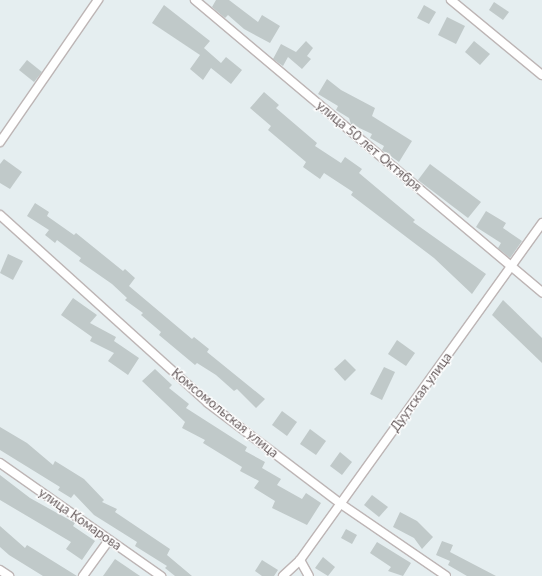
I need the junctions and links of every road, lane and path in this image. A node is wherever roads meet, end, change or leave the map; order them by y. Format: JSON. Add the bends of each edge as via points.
{"nodes":[{"id":1,"x":98,"y":0,"type":"edge"},
{"id":2,"x":195,"y":0,"type":"edge"},
{"id":3,"x":451,"y":0,"type":"edge"},
{"id":4,"x":542,"y":75,"type":"edge"},
{"id":5,"x":0,"y":142,"type":"edge"},
{"id":6,"x":0,"y":215,"type":"edge"},
{"id":7,"x":542,"y":223,"type":"edge"},
{"id":8,"x":511,"y":266,"type":"junction"},
{"id":9,"x":542,"y":292,"type":"edge"},
{"id":10,"x":0,"y":463,"type":"edge"},
{"id":11,"x":341,"y":504,"type":"junction"},
{"id":12,"x":109,"y":540,"type":"junction"},
{"id":13,"x":300,"y":560,"type":"junction"},
{"id":14,"x":0,"y":570,"type":"edge"},
{"id":15,"x":9,"y":576,"type":"edge"},
{"id":16,"x":83,"y":576,"type":"edge"},
{"id":17,"x":161,"y":576,"type":"edge"},
{"id":18,"x":283,"y":576,"type":"edge"},
{"id":19,"x":308,"y":576,"type":"edge"},
{"id":20,"x":446,"y":576,"type":"edge"}],
"edges":[{"from":1,"to":5,"type":"street"},
{"from":2,"to":8,"type":"street","name":"улица 50 лет Октября"},
{"from":3,"to":4,"type":"street"},
{"from":6,"to":11,"type":"street","name":"Комсомольская улица","via":[[208,403]]},
{"from":7,"to":8,"type":"street","name":"Дуутская улица"},
{"from":8,"to":9,"type":"street","name":"улица 50 лет Октября"},
{"from":8,"to":11,"type":"street","name":"Дуутская улица"},
{"from":10,"to":12,"type":"street","name":"улица Комарова"},
{"from":11,"to":13,"type":"street","name":"Дуутская улица"},
{"from":11,"to":20,"type":"street","name":"Комсомольская улица"},
{"from":12,"to":16,"type":"street"},
{"from":12,"to":17,"type":"street","name":"улица Комарова"},
{"from":13,"to":18,"type":"street"},
{"from":13,"to":19,"type":"street"},
{"from":14,"to":15,"type":"street"}]}
